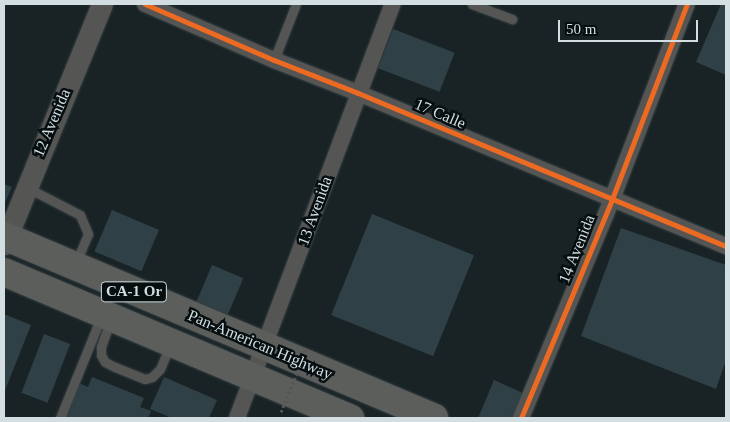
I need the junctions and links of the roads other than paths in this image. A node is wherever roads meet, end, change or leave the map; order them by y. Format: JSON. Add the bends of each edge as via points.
{"nodes":[{"id":1,"x":102,"y":4,"type":"edge"},
{"id":2,"x":145,"y":4,"type":"edge"},
{"id":3,"x":296,"y":4,"type":"edge"},
{"id":4,"x":393,"y":4,"type":"edge"},
{"id":5,"x":472,"y":4,"type":"edge"},
{"id":6,"x":687,"y":4,"type":"edge"},
{"id":7,"x":512,"y":19,"type":"dead end"},
{"id":8,"x":274,"y":60,"type":"junction"},
{"id":9,"x":358,"y":92,"type":"junction"},
{"id":10,"x":26,"y":186,"type":"junction"},
{"id":11,"x":612,"y":198,"type":"junction"},
{"id":12,"x":4,"y":239,"type":"edge"},
{"id":13,"x":726,"y":246,"type":"edge"},
{"id":14,"x":74,"y":266,"type":"junction"},
{"id":15,"x":4,"y":272,"type":"edge"},
{"id":16,"x":106,"y":316,"type":"junction"},
{"id":17,"x":171,"y":343,"type":"junction"},
{"id":18,"x":264,"y":347,"type":"junction"},
{"id":19,"x":252,"y":376,"type":"junction"},
{"id":20,"x":60,"y":418,"type":"edge"},
{"id":21,"x":237,"y":418,"type":"edge"},
{"id":22,"x":350,"y":418,"type":"edge"},
{"id":23,"x":434,"y":418,"type":"edge"},
{"id":24,"x":522,"y":418,"type":"edge"}],
"edges":[{"from":1,"to":10,"type":"street","name":"12 Avenida"},
{"from":2,"to":8,"type":"street","name":"17 Calle"},
{"from":3,"to":8,"type":"lane"},
{"from":4,"to":9,"type":"street","name":"13 Avenida"},
{"from":5,"to":7,"type":"lane"},
{"from":6,"to":11,"type":"street","name":"14 Avenida"},
{"from":8,"to":9,"type":"street","name":"17 Calle"},
{"from":9,"to":11,"type":"street","name":"17 Calle"},
{"from":9,"to":18,"type":"street","name":"13 Avenida"},
{"from":10,"to":12,"type":"street","name":"12 Avenida"},
{"from":10,"to":14,"type":"lane","via":[[80,215],[88,234]]},
{"from":11,"to":13,"type":"street","name":"17 Calle"},
{"from":11,"to":24,"type":"street","name":"14 Avenida"},
{"from":12,"to":14,"type":"highway","name":"Pan-American Highway","number":"CA-1 Or"},
{"from":14,"to":18,"type":"highway","name":"Pan-American Highway","number":"CA-1 Or"},
{"from":15,"to":16,"type":"highway","name":"Pan-American Highway","number":"CA-1 Or"},
{"from":16,"to":17,"type":"highway","name":"Pan-American Highway","number":"CA-1 Or"},
{"from":16,"to":17,"type":"lane","via":[[101,355],[105,362],[115,367],[145,379],[152,377],[160,369]]},
{"from":16,"to":20,"type":"lane"},
{"from":17,"to":19,"type":"highway","name":"Pan-American Highway","number":"CA-1 Or"},
{"from":18,"to":19,"type":"street","name":"13 Avenida"},
{"from":18,"to":23,"type":"highway","name":"Pan-American Highway","number":"CA-1 Or"},
{"from":19,"to":21,"type":"street","name":"13 Avenida"},
{"from":19,"to":22,"type":"highway","name":"Pan-American Highway","number":"CA-1 Or"}]}
